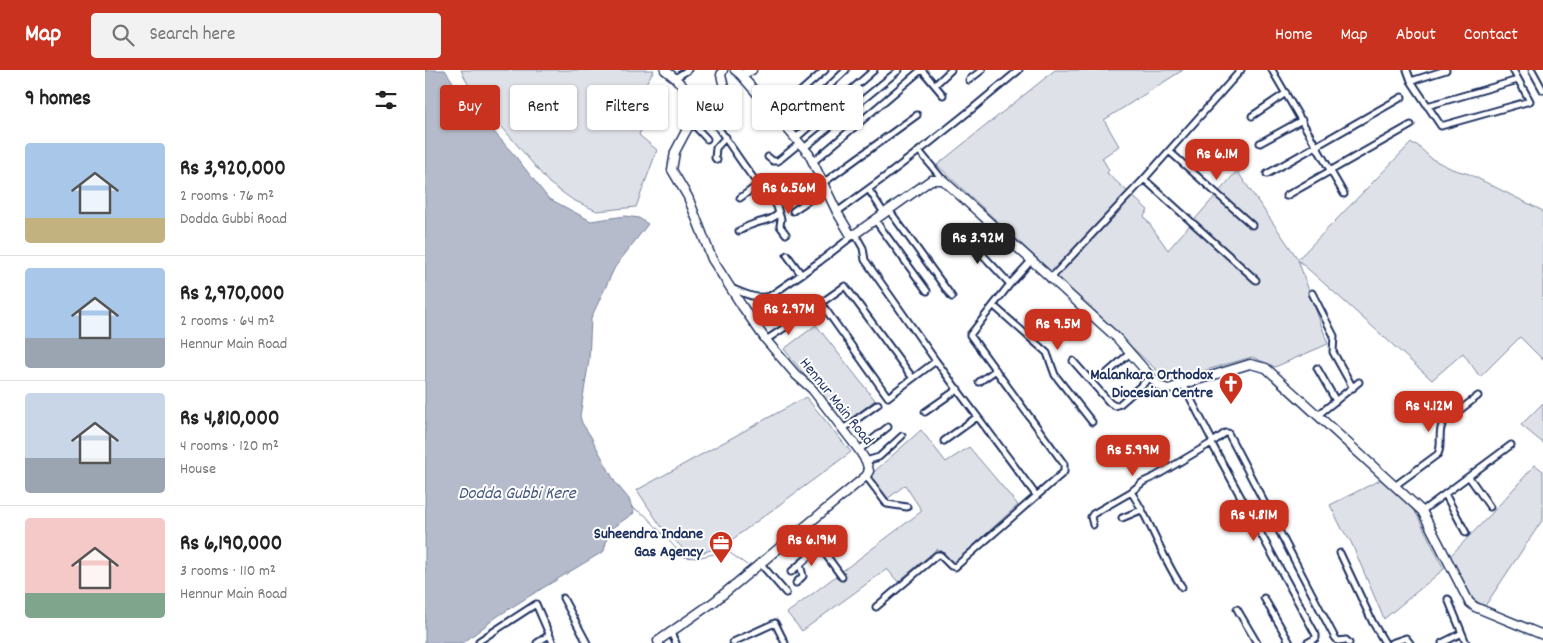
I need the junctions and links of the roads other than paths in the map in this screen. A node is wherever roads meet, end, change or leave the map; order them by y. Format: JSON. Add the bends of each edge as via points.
{"nodes":[{"id":1,"x":665,"y":70,"type":"edge"},
{"id":2,"x":688,"y":70,"type":"edge"},
{"id":3,"x":723,"y":70,"type":"edge"},
{"id":4,"x":752,"y":70,"type":"edge"},
{"id":5,"x":825,"y":70,"type":"edge"},
{"id":6,"x":846,"y":70,"type":"edge"},
{"id":7,"x":874,"y":70,"type":"edge"},
{"id":8,"x":899,"y":70,"type":"edge"},
{"id":9,"x":922,"y":70,"type":"edge"},
{"id":10,"x":951,"y":70,"type":"edge"},
{"id":11,"x":982,"y":70,"type":"edge"},
{"id":12,"x":1019,"y":70,"type":"edge"},
{"id":13,"x":1241,"y":70,"type":"edge"},
{"id":14,"x":1273,"y":70,"type":"edge"},
{"id":15,"x":1407,"y":70,"type":"edge"},
{"id":16,"x":1446,"y":70,"type":"edge"},
{"id":17,"x":1513,"y":70,"type":"edge"},
{"id":18,"x":1532,"y":70,"type":"edge"},
{"id":19,"x":1438,"y":71,"type":"edge"},
{"id":20,"x":738,"y":72,"type":"edge"},
{"id":21,"x":675,"y":78,"type":"junction"},
{"id":22,"x":969,"y":80,"type":"dead end"},
{"id":23,"x":1519,"y":80,"type":"junction"},
{"id":24,"x":1411,"y":81,"type":"junction"},
{"id":25,"x":682,"y":85,"type":"edge"},
{"id":26,"x":724,"y":85,"type":"edge"},
{"id":27,"x":808,"y":85,"type":"edge"},
{"id":28,"x":830,"y":85,"type":"edge"},
{"id":29,"x":935,"y":85,"type":"junction"},
{"id":30,"x":752,"y":88,"type":"edge"},
{"id":31,"x":1543,"y":90,"type":"edge"},
{"id":32,"x":1287,"y":93,"type":"junction"},
{"id":33,"x":943,"y":95,"type":"dead end"},
{"id":34,"x":1402,"y":97,"type":"dead end"},
{"id":35,"x":1427,"y":106,"type":"junction"},
{"id":36,"x":917,"y":115,"type":"dead end"},
{"id":37,"x":1252,"y":116,"type":"dead end"},
{"id":38,"x":1302,"y":120,"type":"junction"},
{"id":39,"x":1411,"y":125,"type":"dead end"},
{"id":40,"x":687,"y":130,"type":"edge"},
{"id":41,"x":699,"y":130,"type":"edge"},
{"id":42,"x":721,"y":130,"type":"edge"},
{"id":43,"x":789,"y":130,"type":"edge"},
{"id":44,"x":726,"y":137,"type":"junction"},
{"id":45,"x":707,"y":139,"type":"dead end"},
{"id":46,"x":800,"y":143,"type":"junction"},
{"id":47,"x":1260,"y":143,"type":"dead end"},
{"id":48,"x":1317,"y":146,"type":"junction"},
{"id":49,"x":1169,"y":151,"type":"junction"},
{"id":50,"x":920,"y":152,"type":"junction"},
{"id":51,"x":769,"y":157,"type":"dead end"},
{"id":52,"x":717,"y":160,"type":"dead end"},
{"id":53,"x":813,"y":162,"type":"junction"},
{"id":54,"x":1332,"y":172,"type":"junction"},
{"id":55,"x":819,"y":174,"type":"junction"},
{"id":56,"x":1267,"y":174,"type":"dead end"},
{"id":57,"x":1144,"y":179,"type":"junction"},
{"id":58,"x":943,"y":180,"type":"junction"},
{"id":59,"x":823,"y":183,"type":"junction"},
{"id":60,"x":759,"y":184,"type":"junction"},
{"id":61,"x":869,"y":190,"type":"junction"},
{"id":62,"x":1345,"y":194,"type":"dead end"},
{"id":63,"x":1286,"y":196,"type":"dead end"},
{"id":64,"x":740,"y":198,"type":"dead end"},
{"id":65,"x":793,"y":210,"type":"dead end"},
{"id":66,"x":837,"y":212,"type":"junction"},
{"id":67,"x":887,"y":212,"type":"junction"},
{"id":68,"x":779,"y":213,"type":"junction"},
{"id":69,"x":875,"y":220,"type":"junction"},
{"id":70,"x":1252,"y":226,"type":"dead end"},
{"id":71,"x":739,"y":232,"type":"dead end"},
{"id":72,"x":786,"y":234,"type":"dead end"},
{"id":73,"x":855,"y":234,"type":"junction"},
{"id":74,"x":947,"y":247,"type":"dead end"},
{"id":75,"x":787,"y":255,"type":"dead end"},
{"id":76,"x":1031,"y":261,"type":"junction"},
{"id":77,"x":801,"y":274,"type":"junction"},
{"id":78,"x":1050,"y":279,"type":"junction"},
{"id":79,"x":1256,"y":280,"type":"dead end"},
{"id":80,"x":1010,"y":284,"type":"junction"},
{"id":81,"x":730,"y":288,"type":"junction"},
{"id":82,"x":927,"y":291,"type":"dead end"},
{"id":83,"x":1312,"y":293,"type":"dead end"},
{"id":84,"x":952,"y":297,"type":"dead end"},
{"id":85,"x":994,"y":306,"type":"junction"},
{"id":86,"x":1091,"y":315,"type":"junction"},
{"id":87,"x":802,"y":316,"type":"dead end"},
{"id":88,"x":1073,"y":332,"type":"dead end"},
{"id":89,"x":766,"y":340,"type":"junction"},
{"id":90,"x":1130,"y":353,"type":"junction"},
{"id":91,"x":936,"y":361,"type":"junction"},
{"id":92,"x":1073,"y":362,"type":"dead end"},
{"id":93,"x":1317,"y":368,"type":"dead end"},
{"id":94,"x":996,"y":370,"type":"junction"},
{"id":95,"x":1105,"y":376,"type":"dead end"},
{"id":96,"x":1151,"y":377,"type":"junction"},
{"id":97,"x":912,"y":378,"type":"junction"},
{"id":98,"x":979,"y":382,"type":"dead end"},
{"id":99,"x":1359,"y":382,"type":"dead end"},
{"id":100,"x":1183,"y":384,"type":"junction"},
{"id":101,"x":1353,"y":388,"type":"junction"},
{"id":102,"x":958,"y":389,"type":"junction"},
{"id":103,"x":1478,"y":396,"type":"dead end"},
{"id":104,"x":1335,"y":401,"type":"junction"},
{"id":105,"x":878,"y":404,"type":"dead end"},
{"id":106,"x":925,"y":412,"type":"dead end"},
{"id":107,"x":1318,"y":416,"type":"junction"},
{"id":108,"x":977,"y":417,"type":"junction"},
{"id":109,"x":1092,"y":422,"type":"dead end"},
{"id":110,"x":888,"y":427,"type":"dead end"},
{"id":111,"x":843,"y":429,"type":"junction"},
{"id":112,"x":902,"y":436,"type":"dead end"},
{"id":113,"x":944,"y":441,"type":"dead end"},
{"id":114,"x":1212,"y":443,"type":"junction"},
{"id":115,"x":1511,"y":445,"type":"dead end"},
{"id":116,"x":859,"y":450,"type":"junction"},
{"id":117,"x":866,"y":461,"type":"junction"},
{"id":118,"x":866,"y":476,"type":"junction"},
{"id":119,"x":1469,"y":477,"type":"junction"},
{"id":120,"x":1396,"y":485,"type":"junction"},
{"id":121,"x":1131,"y":492,"type":"junction"},
{"id":122,"x":1445,"y":494,"type":"junction"},
{"id":123,"x":1036,"y":495,"type":"junction"},
{"id":124,"x":907,"y":507,"type":"dead end"},
{"id":125,"x":1490,"y":507,"type":"dead end"},
{"id":126,"x":1141,"y":510,"type":"junction"},
{"id":127,"x":1422,"y":511,"type":"junction"},
{"id":128,"x":1122,"y":518,"type":"dead end"},
{"id":129,"x":1093,"y":525,"type":"dead end"},
{"id":130,"x":805,"y":526,"type":"junction"},
{"id":131,"x":1466,"y":532,"type":"dead end"},
{"id":132,"x":820,"y":547,"type":"junction"},
{"id":133,"x":1340,"y":553,"type":"dead end"},
{"id":134,"x":761,"y":563,"type":"junction"},
{"id":135,"x":800,"y":564,"type":"junction"},
{"id":136,"x":791,"y":572,"type":"dead end"},
{"id":137,"x":842,"y":577,"type":"dead end"},
{"id":138,"x":796,"y":583,"type":"dead end"},
{"id":139,"x":1182,"y":587,"type":"dead end"},
{"id":140,"x":786,"y":593,"type":"dead end"},
{"id":141,"x":563,"y":598,"type":"dead end"},
{"id":142,"x":1264,"y":598,"type":"dead end"},
{"id":143,"x":1448,"y":599,"type":"dead end"},
{"id":144,"x":876,"y":607,"type":"dead end"},
{"id":145,"x":1237,"y":609,"type":"dead end"},
{"id":146,"x":671,"y":633,"type":"junction"},
{"id":147,"x":1462,"y":633,"type":"junction"},
{"id":148,"x":1543,"y":634,"type":"edge"},
{"id":149,"x":549,"y":635,"type":"junction"},
{"id":150,"x":479,"y":641,"type":"dead end"},
{"id":151,"x":537,"y":643,"type":"edge"},
{"id":152,"x":553,"y":643,"type":"edge"},
{"id":153,"x":587,"y":643,"type":"edge"},
{"id":154,"x":659,"y":643,"type":"edge"},
{"id":155,"x":676,"y":643,"type":"edge"},
{"id":156,"x":734,"y":643,"type":"edge"},
{"id":157,"x":785,"y":643,"type":"edge"},
{"id":158,"x":1257,"y":643,"type":"edge"},
{"id":159,"x":1290,"y":643,"type":"edge"},
{"id":160,"x":1307,"y":643,"type":"edge"},
{"id":161,"x":1349,"y":643,"type":"edge"},
{"id":162,"x":1385,"y":643,"type":"edge"},
{"id":163,"x":1391,"y":643,"type":"edge"},
{"id":164,"x":1410,"y":643,"type":"edge"},
{"id":165,"x":1441,"y":643,"type":"edge"},
{"id":166,"x":1466,"y":643,"type":"edge"}],
"edges":[{"from":1,"to":21,"type":"street"},
{"from":2,"to":21,"type":"street"},
{"from":3,"to":26,"type":"street","name":"Hennur Main Road"},
{"from":4,"to":20,"type":"street"},
{"from":5,"to":27,"type":"street"},
{"from":6,"to":28,"type":"street"},
{"from":7,"to":46,"type":"street"},
{"from":8,"to":46,"type":"street"},
{"from":9,"to":29,"type":"street"},
{"from":9,"to":53,"type":"street"},
{"from":10,"to":29,"type":"street"},
{"from":11,"to":22,"type":"street"},
{"from":12,"to":50,"type":"street"},
{"from":13,"to":49,"type":"street"},
{"from":14,"to":32,"type":"street"},
{"from":15,"to":24,"type":"street"},
{"from":16,"to":19,"type":"street"},
{"from":17,"to":23,"type":"street"},
{"from":18,"to":31,"type":"street"},
{"from":19,"to":24,"type":"street"},
{"from":20,"to":30,"type":"street"},
{"from":21,"to":25,"type":"street"},
{"from":23,"to":35,"type":"street"},
{"from":23,"to":35,"type":"street","via":[[1530,101],[1441,126]]},
{"from":24,"to":35,"type":"street"},
{"from":29,"to":33,"type":"street"},
{"from":32,"to":37,"type":"street"},
{"from":32,"to":38,"type":"street"},
{"from":34,"to":48,"type":"street"},
{"from":36,"to":59,"type":"street"},
{"from":38,"to":47,"type":"street"},
{"from":38,"to":48,"type":"street"},
{"from":39,"to":54,"type":"street"},
{"from":40,"to":81,"type":"street","name":"Hennur Main Road","via":[[675,152],[672,170],[688,197],[712,259]]},
{"from":41,"to":45,"type":"street"},
{"from":42,"to":44,"type":"street"},
{"from":43,"to":46,"type":"street"},
{"from":44,"to":52,"type":"street","via":[[716,148]]},
{"from":44,"to":60,"type":"street"},
{"from":46,"to":51,"type":"street","via":[[778,161]]},
{"from":46,"to":53,"type":"street"},
{"from":48,"to":54,"type":"street"},
{"from":48,"to":56,"type":"street"},
{"from":49,"to":57,"type":"street"},
{"from":49,"to":70,"type":"street"},
{"from":50,"to":58,"type":"street"},
{"from":50,"to":61,"type":"street"},
{"from":53,"to":55,"type":"street"},
{"from":54,"to":62,"type":"street"},
{"from":54,"to":63,"type":"street"},
{"from":55,"to":59,"type":"street"},
{"from":55,"to":65,"type":"street","via":[[809,183],[815,196]]},
{"from":57,"to":78,"type":"street"},
{"from":57,"to":79,"type":"street"},
{"from":58,"to":67,"type":"street","via":[[931,180]]},
{"from":58,"to":76,"type":"street"},
{"from":59,"to":66,"type":"street"},
{"from":60,"to":64,"type":"street"},
{"from":60,"to":68,"type":"street","via":[[772,198]]},
{"from":61,"to":66,"type":"street"},
{"from":61,"to":67,"type":"street"},
{"from":66,"to":73,"type":"street","via":[[850,234]]},
{"from":67,"to":69,"type":"street"},
{"from":67,"to":84,"type":"street"},
{"from":68,"to":71,"type":"street"},
{"from":68,"to":72,"type":"street","via":[[780,226]]},
{"from":69,"to":73,"type":"street"},
{"from":69,"to":82,"type":"street"},
{"from":73,"to":77,"type":"street"},
{"from":73,"to":91,"type":"street","via":[[865,260]]},
{"from":74,"to":80,"type":"street","via":[[964,235]]},
{"from":75,"to":77,"type":"street"},
{"from":76,"to":78,"type":"street"},
{"from":76,"to":80,"type":"street"},
{"from":77,"to":81,"type":"street","via":[[763,298]]},
{"from":78,"to":86,"type":"street"},
{"from":80,"to":85,"type":"street"},
{"from":81,"to":89,"type":"street","name":"Hennur Main Road"},
{"from":83,"to":101,"type":"street","via":[[1334,336],[1333,352]]},
{"from":85,"to":94,"type":"street","via":[[970,335]]},
{"from":85,"to":109,"type":"street","via":[[1047,353],[1055,375]]},
{"from":86,"to":88,"type":"street"},
{"from":86,"to":90,"type":"street"},
{"from":87,"to":89,"type":"street"},
{"from":89,"to":111,"type":"street","name":"Hennur Main Road"},
{"from":90,"to":95,"type":"street"},
{"from":90,"to":96,"type":"street"},
{"from":91,"to":97,"type":"street"},
{"from":91,"to":102,"type":"street"},
{"from":92,"to":96,"type":"street","via":[[1115,406]]},
{"from":93,"to":104,"type":"street"},
{"from":94,"to":98,"type":"street"},
{"from":94,"to":123,"type":"street","via":[[1065,468]]},
{"from":96,"to":100,"type":"street","via":[[1159,386],[1168,389]]},
{"from":97,"to":97,"type":"street","via":[[845,286],[821,303],[888,396]]},
{"from":99,"to":101,"type":"street"},
{"from":100,"to":107,"type":"street","via":[[1249,364],[1265,368]]},
{"from":100,"to":114,"type":"street"},
{"from":101,"to":104,"type":"street"},
{"from":102,"to":106,"type":"street"},
{"from":102,"to":108,"type":"street"},
{"from":103,"to":120,"type":"street","via":[[1443,423],[1438,454]]},
{"from":104,"to":107,"type":"street"},
{"from":105,"to":111,"type":"street"},
{"from":107,"to":120,"type":"street"},
{"from":108,"to":113,"type":"street"},
{"from":108,"to":123,"type":"street"},
{"from":110,"to":116,"type":"street"},
{"from":111,"to":116,"type":"street","name":"Hennur Main Road"},
{"from":112,"to":117,"type":"street","via":[[879,456]]},
{"from":114,"to":121,"type":"street"},
{"from":114,"to":160,"type":"street","via":[[1315,635],[1316,638]]},
{"from":114,"to":161,"type":"street","via":[[1228,433],[1335,636],[1338,641]]},
{"from":115,"to":119,"type":"street"},
{"from":116,"to":117,"type":"street","name":"Hennur Main Road"},
{"from":117,"to":118,"type":"street","name":"Hennur Main Road","via":[[869,471]]},
{"from":118,"to":124,"type":"street","via":[[887,504]]},
{"from":118,"to":130,"type":"street"},
{"from":119,"to":122,"type":"street"},
{"from":119,"to":125,"type":"street"},
{"from":120,"to":127,"type":"street"},
{"from":121,"to":126,"type":"street"},
{"from":121,"to":129,"type":"street","via":[[1091,515]]},
{"from":122,"to":127,"type":"street"},
{"from":122,"to":131,"type":"street"},
{"from":123,"to":144,"type":"street","via":[[955,567],[937,555]]},
{"from":126,"to":128,"type":"street"},
{"from":126,"to":139,"type":"street"},
{"from":127,"to":148,"type":"street","via":[[1469,602]]},
{"from":130,"to":132,"type":"street"},
{"from":130,"to":134,"type":"street"},
{"from":132,"to":135,"type":"street"},
{"from":132,"to":137,"type":"street"},
{"from":133,"to":162,"type":"street"},
{"from":134,"to":140,"type":"street"},
{"from":134,"to":146,"type":"street"},
{"from":135,"to":136,"type":"street"},
{"from":135,"to":138,"type":"street","via":[[803,576]]},
{"from":141,"to":153,"type":"street"},
{"from":142,"to":159,"type":"street"},
{"from":143,"to":147,"type":"street"},
{"from":145,"to":158,"type":"street"},
{"from":146,"to":154,"type":"street"},
{"from":146,"to":155,"type":"street"},
{"from":147,"to":165,"type":"street"},
{"from":147,"to":166,"type":"street"},
{"from":149,"to":150,"type":"street","via":[[536,604]]},
{"from":149,"to":151,"type":"street"},
{"from":149,"to":152,"type":"street"},
{"from":156,"to":157,"type":"street","via":[[775,623]]},
{"from":163,"to":164,"type":"street","via":[[1406,638]]}]}
